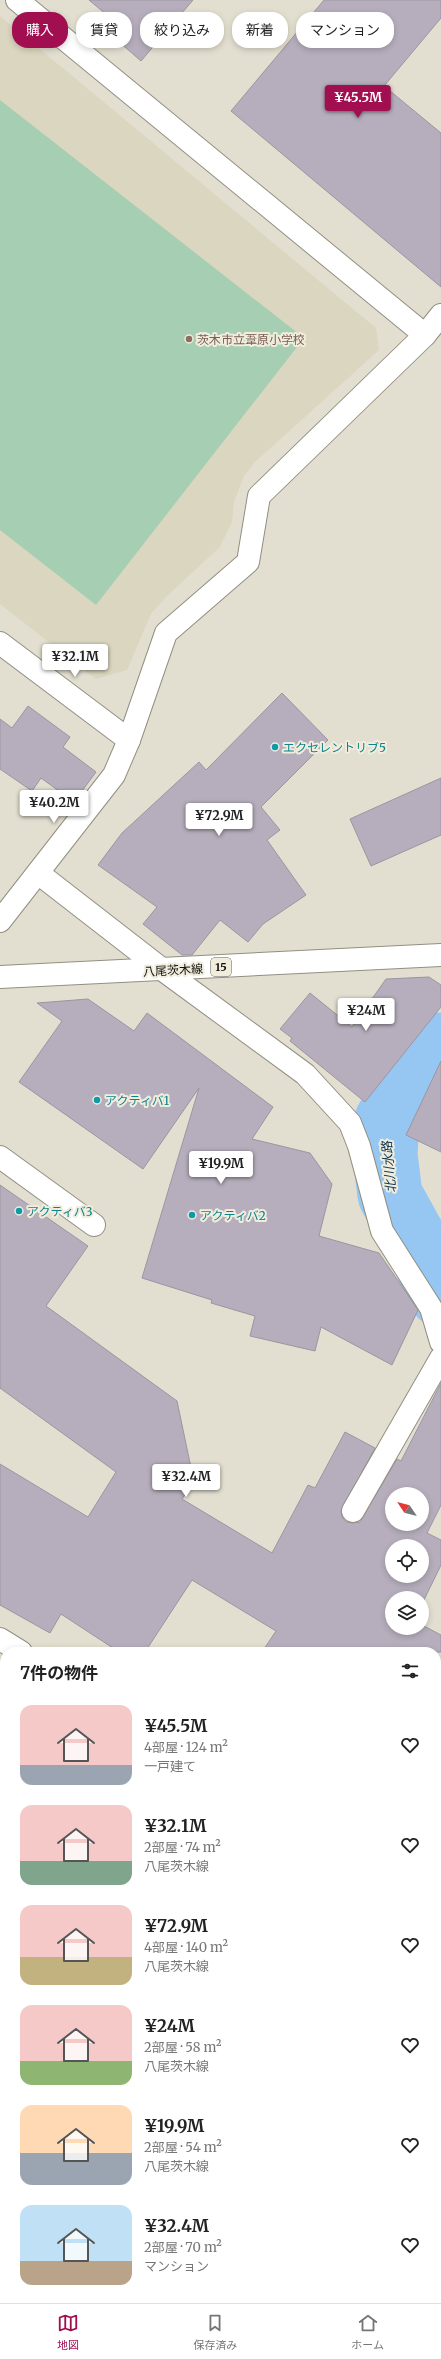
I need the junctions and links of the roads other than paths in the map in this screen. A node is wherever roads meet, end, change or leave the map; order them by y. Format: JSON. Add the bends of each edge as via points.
{"nodes":[{"id":1,"x":17,"y":0,"type":"edge"},
{"id":2,"x":441,"y":316,"type":"edge"},
{"id":3,"x":426,"y":335,"type":"junction"},
{"id":4,"x":0,"y":643,"type":"edge"},
{"id":5,"x":129,"y":740,"type":"junction"},
{"id":6,"x":38,"y":873,"type":"junction"},
{"id":7,"x":0,"y":921,"type":"edge"},
{"id":8,"x":441,"y":955,"type":"edge"},
{"id":9,"x":163,"y":970,"type":"junction"},
{"id":10,"x":0,"y":977,"type":"edge"},
{"id":11,"x":0,"y":1157,"type":"edge"},
{"id":12,"x":94,"y":1225,"type":"dead end"},
{"id":13,"x":432,"y":1295,"type":"edge"},
{"id":14,"x":441,"y":1342,"type":"edge"},
{"id":15,"x":441,"y":1358,"type":"edge"},
{"id":16,"x":353,"y":1511,"type":"dead end"},
{"id":17,"x":0,"y":1639,"type":"edge"},
{"id":18,"x":13,"y":1647,"type":"edge"}],
"edges":[{"from":1,"to":3,"type":"street"},
{"from":2,"to":3,"type":"street"},
{"from":3,"to":5,"type":"street","via":[[260,496],[248,562],[166,633]]},
{"from":4,"to":5,"type":"street"},
{"from":5,"to":6,"type":"street","via":[[114,775]]},
{"from":6,"to":7,"type":"street"},
{"from":6,"to":9,"type":"street"},
{"from":8,"to":9,"type":"street","name":"八尾茨木線","number":"15"},
{"from":9,"to":10,"type":"street","name":"八尾茨木線","number":"15"},
{"from":9,"to":13,"type":"street","via":[[305,1074],[350,1123],[359,1146],[382,1231]]},
{"from":11,"to":12,"type":"street"},
{"from":13,"to":14,"type":"street","via":[[430,1308]]},
{"from":15,"to":16,"type":"street"},
{"from":17,"to":18,"type":"street"}]}
